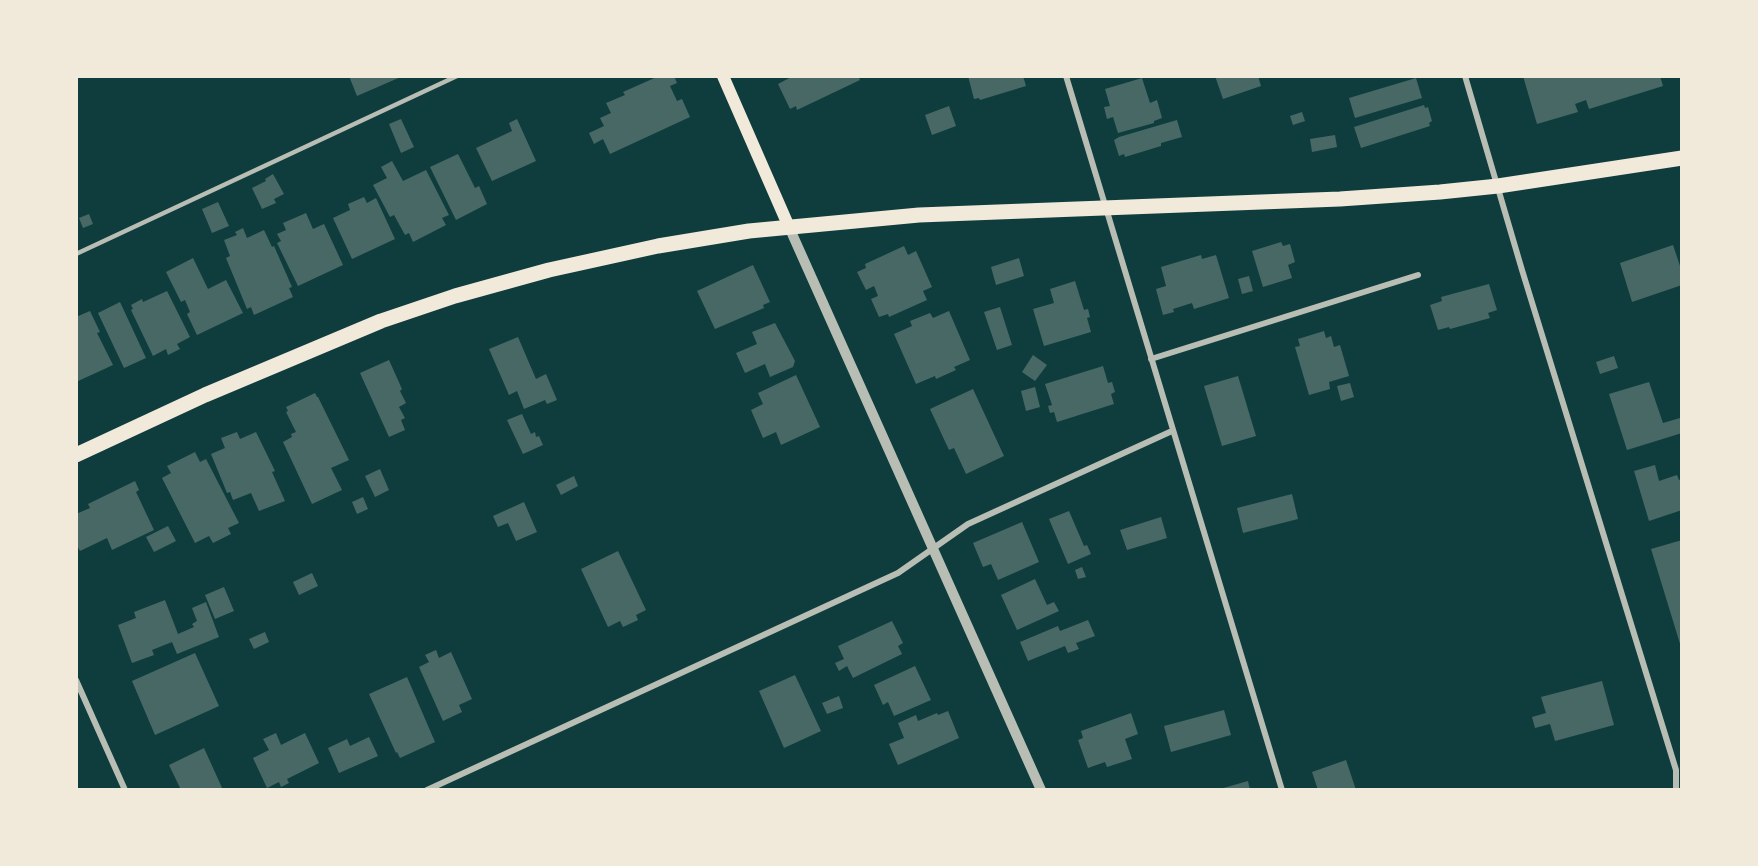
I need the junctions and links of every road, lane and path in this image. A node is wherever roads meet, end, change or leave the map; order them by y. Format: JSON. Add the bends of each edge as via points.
{"nodes":[{"id":1,"x":457,"y":76,"type":"edge"},
{"id":2,"x":723,"y":76,"type":"edge"},
{"id":3,"x":1066,"y":76,"type":"edge"},
{"id":4,"x":1465,"y":76,"type":"edge"},
{"id":5,"x":1682,"y":158,"type":"edge"},
{"id":6,"x":1498,"y":186,"type":"junction"},
{"id":7,"x":1105,"y":207,"type":"junction"},
{"id":8,"x":789,"y":226,"type":"junction"},
{"id":9,"x":76,"y":254,"type":"edge"},
{"id":10,"x":1418,"y":275,"type":"dead end"},
{"id":11,"x":1151,"y":359,"type":"junction"},
{"id":12,"x":1172,"y":431,"type":"junction"},
{"id":13,"x":76,"y":455,"type":"edge"},
{"id":14,"x":934,"y":548,"type":"junction"},
{"id":15,"x":76,"y":680,"type":"edge"},
{"id":16,"x":1678,"y":769,"type":"edge"},
{"id":17,"x":125,"y":789,"type":"edge"},
{"id":18,"x":428,"y":789,"type":"edge"},
{"id":19,"x":1041,"y":789,"type":"edge"},
{"id":20,"x":1282,"y":789,"type":"edge"},
{"id":21,"x":1676,"y":789,"type":"edge"}],
"edges":[{"from":1,"to":9,"type":"lane"},
{"from":2,"to":8,"type":"main road"},
{"from":3,"to":7,"type":"street"},
{"from":4,"to":6,"type":"street"},
{"from":5,"to":6,"type":"main road"},
{"from":6,"to":7,"type":"main road","via":[[1340,199]]},
{"from":6,"to":16,"type":"street"},
{"from":7,"to":8,"type":"main road","via":[[918,215]]},
{"from":7,"to":11,"type":"street"},
{"from":8,"to":13,"type":"main road","via":[[658,246],[455,296],[381,321],[205,395]]},
{"from":8,"to":14,"type":"street"},
{"from":10,"to":11,"type":"street"},
{"from":11,"to":12,"type":"street"},
{"from":12,"to":14,"type":"street","via":[[968,524]]},
{"from":12,"to":20,"type":"street"},
{"from":14,"to":18,"type":"street","via":[[898,573]]},
{"from":14,"to":19,"type":"street"},
{"from":15,"to":17,"type":"street"},
{"from":16,"to":21,"type":"street"}]}
